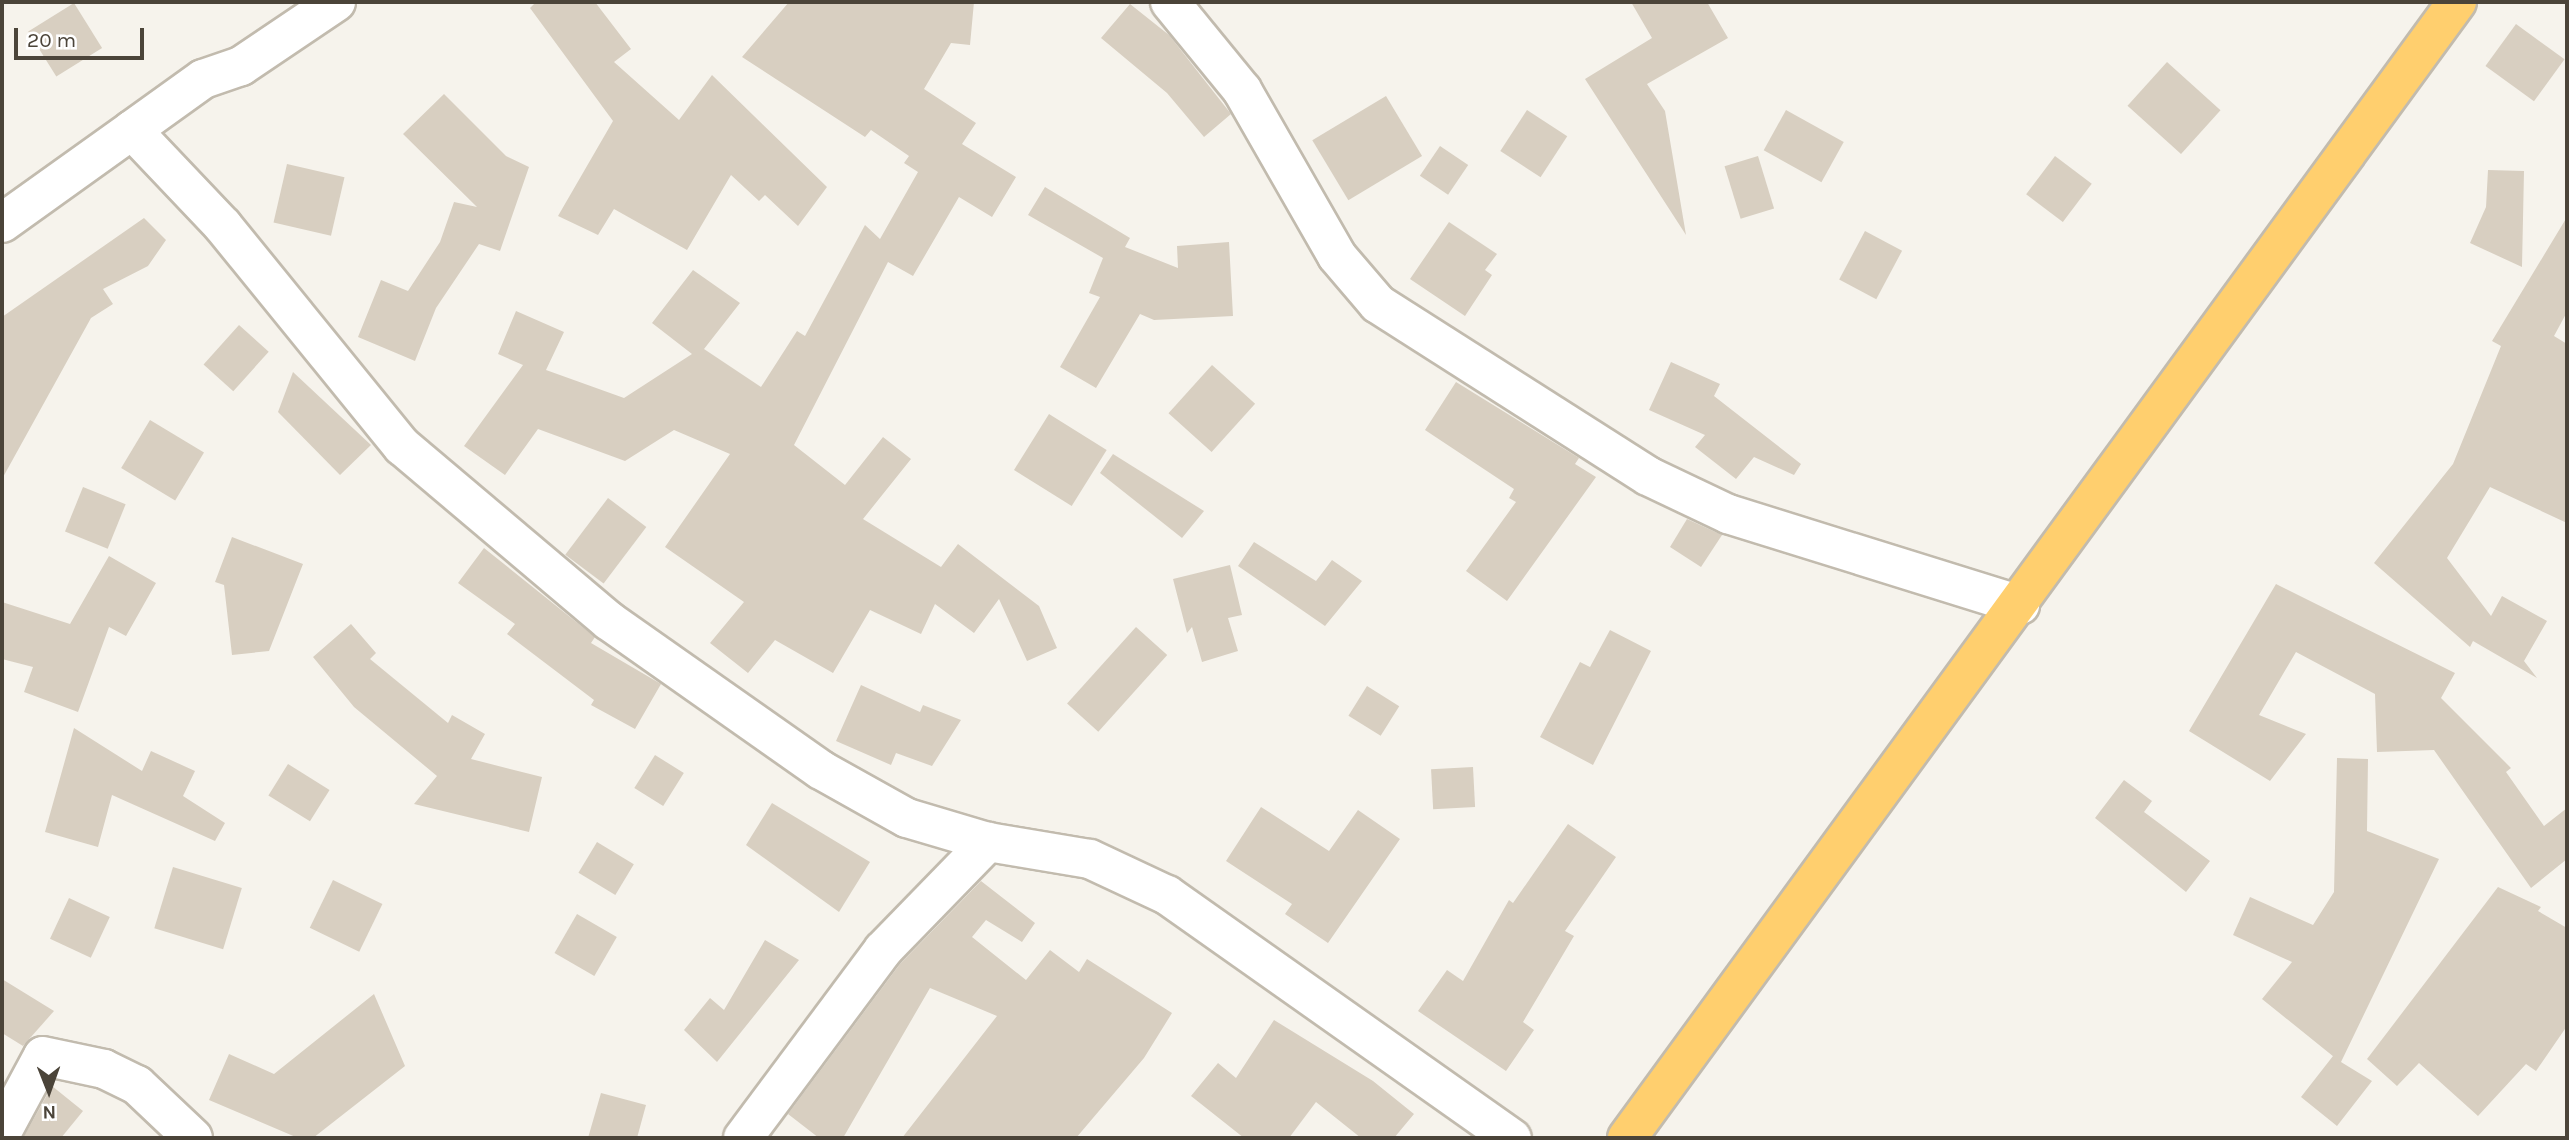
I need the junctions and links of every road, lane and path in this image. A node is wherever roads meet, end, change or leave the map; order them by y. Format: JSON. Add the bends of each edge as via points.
{"nodes":[{"id":1,"x":336,"y":2,"type":"edge"},
{"id":2,"x":1170,"y":2,"type":"edge"},
{"id":3,"x":2457,"y":2,"type":"edge"},
{"id":4,"x":132,"y":130,"type":"junction"},
{"id":5,"x":2,"y":223,"type":"edge"},
{"id":6,"x":2020,"y":605,"type":"junction"},
{"id":7,"x":988,"y":842,"type":"junction"},
{"id":8,"x":2,"y":1132,"type":"edge"},
{"id":9,"x":193,"y":1138,"type":"edge"},
{"id":10,"x":743,"y":1138,"type":"edge"},
{"id":11,"x":1513,"y":1138,"type":"edge"},
{"id":12,"x":1627,"y":1138,"type":"edge"}],
"edges":[{"from":1,"to":4,"type":"street","via":[[241,66],[203,79]]},
{"from":2,"to":6,"type":"street","via":[[1242,90],[1337,256],[1378,304],[1648,476],[1728,514]]},
{"from":3,"to":6,"type":"highway"},
{"from":4,"to":5,"type":"street"},
{"from":4,"to":7,"type":"street","via":[[223,226],[402,446],[513,544],[609,621],[821,769],[907,818]]},
{"from":6,"to":12,"type":"highway"},
{"from":7,"to":10,"type":"street","via":[[883,950]]},
{"from":7,"to":11,"type":"street","via":[[1090,859],[1167,895]]},
{"from":8,"to":9,"type":"street","via":[[43,1056],[104,1069],[137,1085]]}]}
